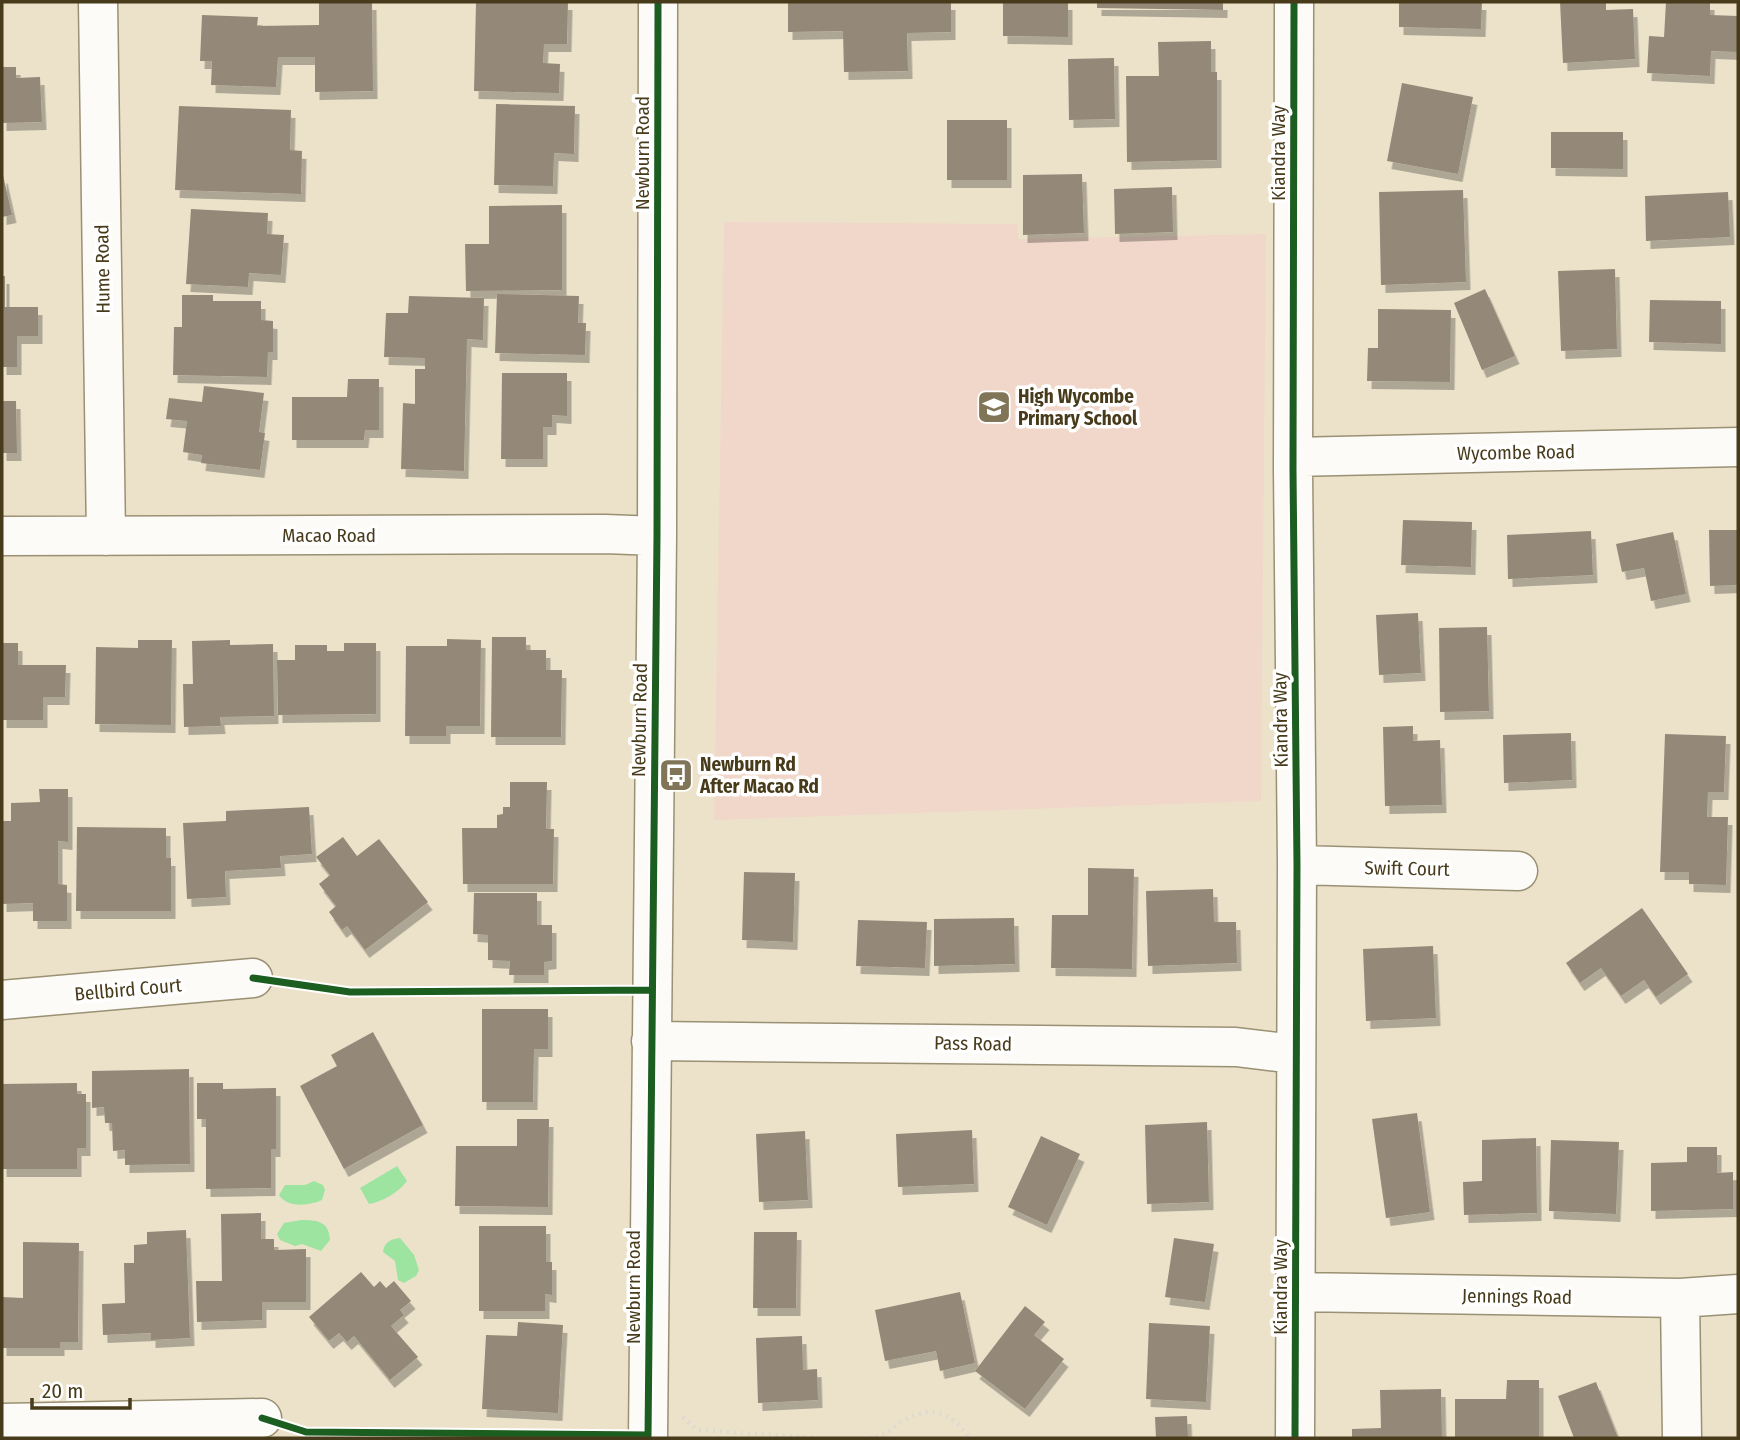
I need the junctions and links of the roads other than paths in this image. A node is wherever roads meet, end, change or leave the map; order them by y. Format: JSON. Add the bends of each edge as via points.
{"nodes":[{"id":1,"x":98,"y":2,"type":"edge"},
{"id":2,"x":658,"y":2,"type":"edge"},
{"id":3,"x":1294,"y":2,"type":"edge"},
{"id":4,"x":1738,"y":447,"type":"edge"},
{"id":5,"x":1293,"y":457,"type":"junction"},
{"id":6,"x":2,"y":536,"type":"edge"},
{"id":7,"x":106,"y":536,"type":"junction"},
{"id":8,"x":657,"y":536,"type":"junction"},
{"id":9,"x":1297,"y":865,"type":"junction"},
{"id":10,"x":1518,"y":871,"type":"dead end"},
{"id":11,"x":253,"y":978,"type":"dead end"},
{"id":12,"x":2,"y":1000,"type":"edge"},
{"id":13,"x":651,"y":1041,"type":"junction"},
{"id":14,"x":1295,"y":1054,"type":"junction"},
{"id":15,"x":1296,"y":1292,"type":"junction"},
{"id":16,"x":1738,"y":1294,"type":"edge"},
{"id":17,"x":1679,"y":1298,"type":"junction"},
{"id":18,"x":262,"y":1418,"type":"dead end"},
{"id":19,"x":2,"y":1423,"type":"edge"},
{"id":20,"x":648,"y":1438,"type":"edge"},
{"id":21,"x":1295,"y":1438,"type":"edge"},
{"id":22,"x":1682,"y":1438,"type":"edge"}],
"edges":[{"from":1,"to":7,"type":"street","name":"Hume Road"},
{"from":2,"to":8,"type":"street","name":"Newburn Road"},
{"from":3,"to":5,"type":"street","name":"Kiandra Way"},
{"from":4,"to":5,"type":"street","name":"Wycombe Road"},
{"from":5,"to":9,"type":"street","name":"Kiandra Way"},
{"from":6,"to":7,"type":"street","name":"Macao Road"},
{"from":7,"to":8,"type":"street","name":"Macao Road"},
{"from":8,"to":13,"type":"street","name":"Newburn Road"},
{"from":9,"to":10,"type":"street","name":"Swift Court"},
{"from":9,"to":14,"type":"street","name":"Kiandra Way"},
{"from":11,"to":12,"type":"street","name":"Bellbird Court"},
{"from":13,"to":14,"type":"street","name":"Pass Road","via":[[1236,1047]]},
{"from":13,"to":20,"type":"street","name":"Newburn Road"},
{"from":14,"to":15,"type":"street","name":"Kiandra Way"},
{"from":15,"to":17,"type":"street","name":"Jennings Road"},
{"from":15,"to":21,"type":"street","name":"Kiandra Way"},
{"from":16,"to":17,"type":"street","name":"Jennings Road"},
{"from":17,"to":22,"type":"street"},
{"from":18,"to":19,"type":"street"}]}
